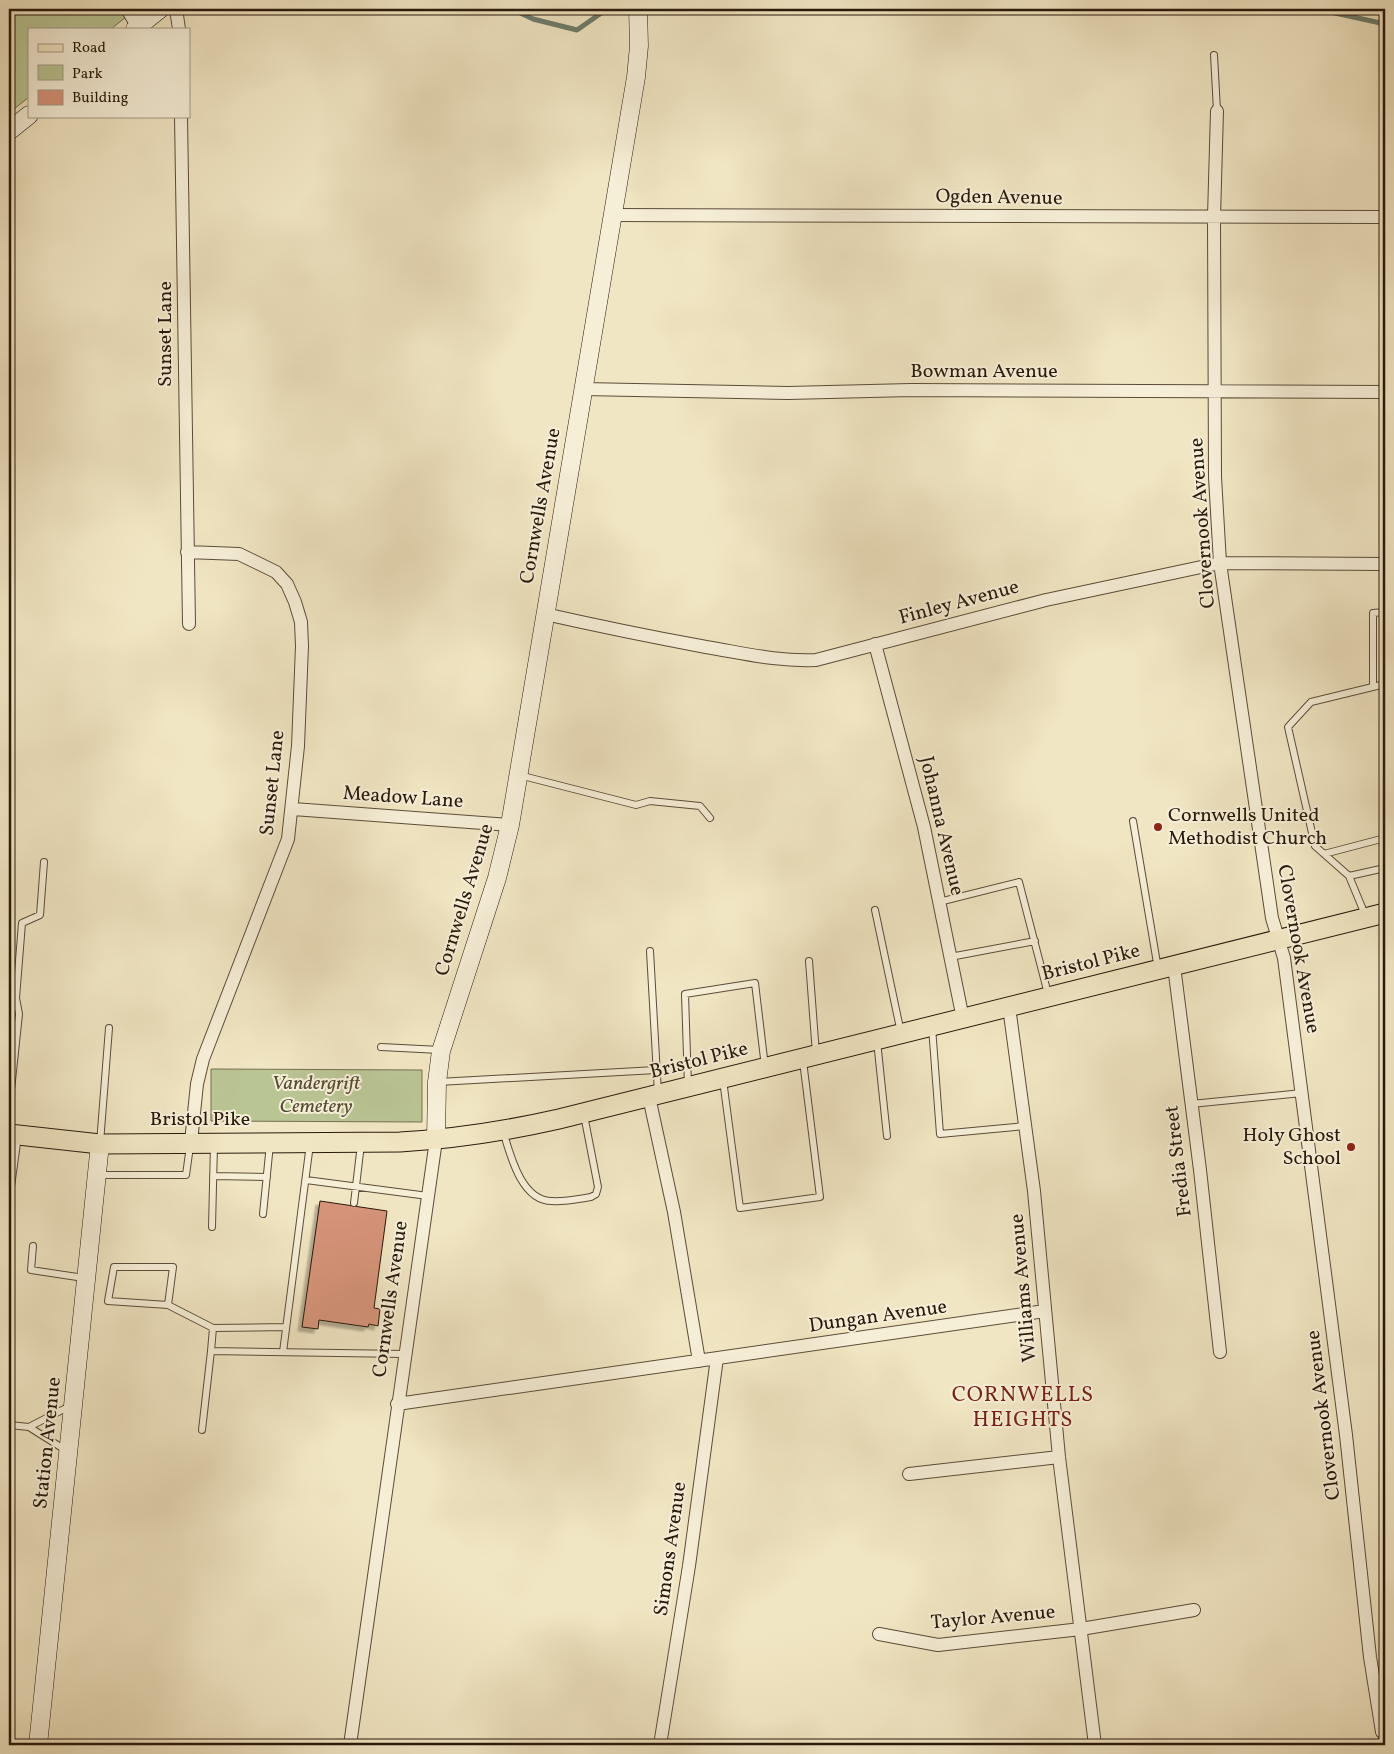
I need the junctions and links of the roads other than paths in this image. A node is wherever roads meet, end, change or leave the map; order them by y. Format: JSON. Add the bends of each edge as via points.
{"nodes":[{"id":1,"x":127,"y":9,"type":"edge"},
{"id":2,"x":160,"y":9,"type":"edge"},
{"id":3,"x":176,"y":9,"type":"edge"},
{"id":4,"x":638,"y":9,"type":"edge"},
{"id":5,"x":136,"y":28,"type":"edge"},
{"id":6,"x":179,"y":28,"type":"edge"},
{"id":7,"x":1214,"y":55,"type":"dead end"},
{"id":8,"x":1218,"y":111,"type":"joint"},
{"id":9,"x":28,"y":116,"type":"edge"},
{"id":10,"x":181,"y":118,"type":"edge"},
{"id":11,"x":9,"y":131,"type":"edge"},
{"id":12,"x":613,"y":215,"type":"junction"},
{"id":13,"x":1214,"y":216,"type":"junction"},
{"id":14,"x":1385,"y":217,"type":"edge"},
{"id":15,"x":582,"y":388,"type":"junction"},
{"id":16,"x":1215,"y":390,"type":"junction"},
{"id":17,"x":1385,"y":392,"type":"edge"},
{"id":18,"x":187,"y":552,"type":"junction"},
{"id":19,"x":1220,"y":563,"type":"junction"},
{"id":20,"x":1385,"y":564,"type":"edge"},
{"id":21,"x":1385,"y":612,"type":"edge"},
{"id":22,"x":545,"y":614,"type":"junction"},
{"id":23,"x":189,"y":624,"type":"dead end"},
{"id":24,"x":876,"y":644,"type":"junction"},
{"id":25,"x":1385,"y":684,"type":"edge"},
{"id":26,"x":1373,"y":687,"type":"junction"},
{"id":27,"x":518,"y":775,"type":"junction"},
{"id":28,"x":293,"y":809,"type":"junction"},
{"id":29,"x":710,"y":818,"type":"dead end"},
{"id":30,"x":1132,"y":821,"type":"dead end"},
{"id":31,"x":510,"y":825,"type":"junction"},
{"id":32,"x":1385,"y":838,"type":"edge"},
{"id":33,"x":1324,"y":854,"type":"junction"},
{"id":34,"x":44,"y":862,"type":"dead end"},
{"id":35,"x":1385,"y":868,"type":"edge"},
{"id":36,"x":1349,"y":876,"type":"junction"},
{"id":37,"x":939,"y":902,"type":"junction"},
{"id":38,"x":875,"y":910,"type":"dead end"},
{"id":39,"x":1385,"y":913,"type":"edge"},
{"id":40,"x":1366,"y":918,"type":"junction"},
{"id":41,"x":1278,"y":940,"type":"junction"},
{"id":42,"x":1035,"y":941,"type":"junction"},
{"id":43,"x":650,"y":951,"type":"dead end"},
{"id":44,"x":950,"y":957,"type":"junction"},
{"id":45,"x":809,"y":962,"type":"dead end"},
{"id":46,"x":1166,"y":968,"type":"junction"},
{"id":47,"x":1049,"y":997,"type":"junction"},
{"id":48,"x":1008,"y":1007,"type":"junction"},
{"id":49,"x":963,"y":1018,"type":"junction"},
{"id":50,"x":932,"y":1026,"type":"junction"},
{"id":51,"x":109,"y":1028,"type":"dead end"},
{"id":52,"x":901,"y":1034,"type":"junction"},
{"id":53,"x":877,"y":1040,"type":"junction"},
{"id":54,"x":381,"y":1047,"type":"dead end"},
{"id":55,"x":441,"y":1051,"type":"junction"},
{"id":56,"x":809,"y":1057,"type":"junction"},
{"id":57,"x":765,"y":1068,"type":"junction"},
{"id":58,"x":656,"y":1070,"type":"junction"},
{"id":59,"x":722,"y":1079,"type":"junction"},
{"id":60,"x":437,"y":1082,"type":"junction"},
{"id":61,"x":688,"y":1087,"type":"junction"},
{"id":62,"x":1302,"y":1093,"type":"junction"},
{"id":63,"x":654,"y":1096,"type":"junction"},
{"id":64,"x":1191,"y":1104,"type":"junction"},
{"id":65,"x":9,"y":1109,"type":"edge"},
{"id":66,"x":583,"y":1113,"type":"junction"},
{"id":67,"x":1025,"y":1126,"type":"junction"},
{"id":68,"x":503,"y":1131,"type":"junction"},
{"id":69,"x":14,"y":1134,"type":"edge"},
{"id":70,"x":886,"y":1136,"type":"dead end"},
{"id":71,"x":436,"y":1140,"type":"junction"},
{"id":72,"x":191,"y":1142,"type":"junction"},
{"id":73,"x":270,"y":1142,"type":"junction"},
{"id":74,"x":310,"y":1142,"type":"junction"},
{"id":75,"x":361,"y":1142,"type":"junction"},
{"id":76,"x":214,"y":1143,"type":"junction"},
{"id":77,"x":100,"y":1144,"type":"junction"},
{"id":78,"x":97,"y":1175,"type":"junction"},
{"id":79,"x":213,"y":1176,"type":"junction"},
{"id":80,"x":267,"y":1177,"type":"junction"},
{"id":81,"x":306,"y":1180,"type":"junction"},
{"id":82,"x":356,"y":1186,"type":"junction"},
{"id":83,"x":428,"y":1196,"type":"junction"},
{"id":84,"x":9,"y":1201,"type":"edge"},
{"id":85,"x":354,"y":1203,"type":"dead end"},
{"id":86,"x":263,"y":1214,"type":"dead end"},
{"id":87,"x":212,"y":1227,"type":"dead end"},
{"id":88,"x":32,"y":1246,"type":"dead end"},
{"id":89,"x":85,"y":1278,"type":"junction"},
{"id":90,"x":168,"y":1304,"type":"junction"},
{"id":91,"x":1045,"y":1312,"type":"junction"},
{"id":92,"x":286,"y":1327,"type":"junction"},
{"id":93,"x":212,"y":1328,"type":"junction"},
{"id":94,"x":211,"y":1351,"type":"junction"},
{"id":95,"x":283,"y":1352,"type":"junction"},
{"id":96,"x":1220,"y":1352,"type":"dead end"},
{"id":97,"x":405,"y":1354,"type":"junction"},
{"id":98,"x":716,"y":1358,"type":"junction"},
{"id":99,"x":699,"y":1361,"type":"junction"},
{"id":100,"x":398,"y":1404,"type":"junction"},
{"id":101,"x":73,"y":1405,"type":"junction"},
{"id":102,"x":9,"y":1425,"type":"edge"},
{"id":103,"x":29,"y":1427,"type":"junction"},
{"id":104,"x":202,"y":1430,"type":"dead end"},
{"id":105,"x":68,"y":1451,"type":"junction"},
{"id":106,"x":1059,"y":1457,"type":"junction"},
{"id":107,"x":908,"y":1474,"type":"dead end"},
{"id":108,"x":1194,"y":1610,"type":"dead end"},
{"id":109,"x":1081,"y":1629,"type":"junction"},
{"id":110,"x":879,"y":1634,"type":"dead end"},
{"id":111,"x":1382,"y":1732,"type":"dead end"},
{"id":112,"x":38,"y":1745,"type":"edge"},
{"id":113,"x":350,"y":1745,"type":"edge"},
{"id":114,"x":660,"y":1745,"type":"edge"},
{"id":115,"x":1095,"y":1745,"type":"edge"}],
"edges":[{"from":1,"to":5,"type":"street"},
{"from":2,"to":5,"type":"street"},
{"from":3,"to":6,"type":"street"},
{"from":4,"to":12,"type":"street","name":"Cornwells Avenue","via":[[636,77]]},
{"from":7,"to":8,"type":"lane"},
{"from":8,"to":13,"type":"street","name":"Clovernook Avenue"},
{"from":9,"to":11,"type":"street"},
{"from":10,"to":18,"type":"street","name":"Sunset Lane"},
{"from":12,"to":13,"type":"street","name":"Ogden Avenue"},
{"from":12,"to":15,"type":"street","name":"Cornwells Avenue"},
{"from":13,"to":14,"type":"street","name":"Ogden Avenue"},
{"from":13,"to":16,"type":"street","name":"Clovernook Avenue"},
{"from":15,"to":16,"type":"street","name":"Bowman Avenue","via":[[788,393]]},
{"from":15,"to":22,"type":"street","name":"Cornwells Avenue"},
{"from":16,"to":17,"type":"street","name":"Bowman Avenue"},
{"from":16,"to":19,"type":"street","name":"Clovernook Avenue","via":[[1215,477]]},
{"from":18,"to":23,"type":"street","name":"Sunset Lane"},
{"from":18,"to":28,"type":"street","name":"Sunset Lane","via":[[228,552],[260,563],[281,577],[295,602],[302,646]]},
{"from":19,"to":20,"type":"street","name":"Finley Avenue"},
{"from":19,"to":24,"type":"street","name":"Finley Avenue","via":[[1046,600]]},
{"from":19,"to":41,"type":"street","name":"Clovernook Avenue","via":[[1272,918]]},
{"from":21,"to":26,"type":"lane","via":[[1374,613]]},
{"from":22,"to":24,"type":"street","name":"Finley Avenue","via":[[630,633],[796,661],[816,660]]},
{"from":22,"to":27,"type":"street","name":"Cornwells Avenue"},
{"from":24,"to":37,"type":"street","name":"Johanna Avenue","via":[[919,809]]},
{"from":25,"to":26,"type":"lane"},
{"from":26,"to":33,"type":"lane","via":[[1311,702],[1288,727],[1315,846]]},
{"from":27,"to":29,"type":"lane","via":[[636,805],[650,801],[700,806]]},
{"from":27,"to":31,"type":"street","name":"Cornwells Avenue"},
{"from":28,"to":31,"type":"street","name":"Meadow Lane"},
{"from":28,"to":72,"type":"street","name":"Sunset Lane","via":[[288,839],[200,1070]]},
{"from":30,"to":46,"type":"lane"},
{"from":31,"to":55,"type":"street","name":"Cornwells Avenue","via":[[498,878]]},
{"from":32,"to":33,"type":"lane"},
{"from":33,"to":36,"type":"lane"},
{"from":34,"to":65,"type":"lane","via":[[40,915],[22,923],[16,998],[19,1014]]},
{"from":35,"to":36,"type":"lane"},
{"from":36,"to":40,"type":"lane"},
{"from":37,"to":42,"type":"lane","via":[[1020,882]]},
{"from":37,"to":44,"type":"street","name":"Johanna Avenue"},
{"from":38,"to":52,"type":"lane"},
{"from":39,"to":40,"type":"main road","name":"Bristol Pike"},
{"from":40,"to":41,"type":"main road","name":"Bristol Pike"},
{"from":41,"to":46,"type":"main road","name":"Bristol Pike"},
{"from":41,"to":62,"type":"street","name":"Clovernook Avenue","via":[[1284,958]]},
{"from":42,"to":44,"type":"lane"},
{"from":42,"to":47,"type":"lane"},
{"from":43,"to":58,"type":"lane"},
{"from":44,"to":49,"type":"street","name":"Johanna Avenue"},
{"from":45,"to":56,"type":"lane"},
{"from":46,"to":47,"type":"main road","name":"Bristol Pike"},
{"from":46,"to":64,"type":"street","name":"Fredia Street"},
{"from":47,"to":48,"type":"main road","name":"Bristol Pike"},
{"from":48,"to":49,"type":"main road","name":"Bristol Pike"},
{"from":48,"to":67,"type":"street","name":"Williams Avenue"},
{"from":49,"to":50,"type":"main road","name":"Bristol Pike"},
{"from":50,"to":52,"type":"main road","name":"Bristol Pike"},
{"from":50,"to":67,"type":"lane","via":[[940,1134]]},
{"from":51,"to":77,"type":"lane"},
{"from":52,"to":53,"type":"main road","name":"Bristol Pike"},
{"from":53,"to":56,"type":"main road","name":"Bristol Pike"},
{"from":53,"to":70,"type":"lane"},
{"from":54,"to":55,"type":"lane"},
{"from":55,"to":60,"type":"street","name":"Cornwells Avenue"},
{"from":56,"to":57,"type":"main road","name":"Bristol Pike"},
{"from":56,"to":59,"type":"lane","via":[[820,1197],[740,1208]]},
{"from":57,"to":59,"type":"main road","name":"Bristol Pike"},
{"from":57,"to":61,"type":"lane","via":[[755,983],[685,994]]},
{"from":58,"to":60,"type":"lane"},
{"from":58,"to":63,"type":"lane"},
{"from":59,"to":61,"type":"main road","name":"Bristol Pike"},
{"from":60,"to":71,"type":"street","name":"Cornwells Avenue"},
{"from":61,"to":63,"type":"main road","name":"Bristol Pike"},
{"from":62,"to":64,"type":"lane"},
{"from":62,"to":111,"type":"street","name":"Clovernook Avenue","via":[[1346,1435],[1370,1658]]},
{"from":63,"to":66,"type":"main road","name":"Bristol Pike"},
{"from":63,"to":99,"type":"street"},
{"from":64,"to":96,"type":"street","name":"Fredia Street"},
{"from":66,"to":68,"type":"main road","name":"Bristol Pike"},
{"from":66,"to":68,"type":"lane","via":[[598,1187],[591,1197],[550,1201],[527,1189],[512,1160]]},
{"from":67,"to":91,"type":"street","name":"Williams Avenue"},
{"from":68,"to":71,"type":"main road","name":"Bristol Pike"},
{"from":69,"to":77,"type":"main road","name":"Bristol Pike"},
{"from":69,"to":84,"type":"lane"},
{"from":71,"to":75,"type":"main road","name":"Bristol Pike"},
{"from":71,"to":83,"type":"street","name":"Cornwells Avenue"},
{"from":72,"to":76,"type":"main road","name":"Bristol Pike"},
{"from":72,"to":77,"type":"main road","name":"Bristol Pike"},
{"from":72,"to":78,"type":"lane","via":[[186,1175]]},
{"from":73,"to":74,"type":"main road","name":"Bristol Pike"},
{"from":73,"to":76,"type":"main road","name":"Bristol Pike"},
{"from":73,"to":80,"type":"lane"},
{"from":74,"to":75,"type":"main road","name":"Bristol Pike"},
{"from":74,"to":81,"type":"lane"},
{"from":75,"to":82,"type":"lane"},
{"from":76,"to":79,"type":"lane"},
{"from":77,"to":78,"type":"street","name":"Station Avenue"},
{"from":78,"to":89,"type":"street","name":"Station Avenue"},
{"from":79,"to":80,"type":"lane"},
{"from":79,"to":87,"type":"lane"},
{"from":80,"to":86,"type":"lane"},
{"from":81,"to":82,"type":"lane"},
{"from":81,"to":92,"type":"lane"},
{"from":82,"to":83,"type":"lane"},
{"from":82,"to":85,"type":"lane"},
{"from":83,"to":97,"type":"street","name":"Cornwells Avenue"},
{"from":88,"to":89,"type":"lane","via":[[30,1270]]},
{"from":89,"to":101,"type":"street","name":"Station Avenue"},
{"from":90,"to":90,"type":"lane","via":[[173,1267],[114,1267],[108,1301]]},
{"from":90,"to":93,"type":"lane"},
{"from":91,"to":98,"type":"street","name":"Dungan Avenue"},
{"from":91,"to":106,"type":"street","name":"Williams Avenue"},
{"from":92,"to":93,"type":"lane"},
{"from":92,"to":95,"type":"lane"},
{"from":93,"to":94,"type":"lane"},
{"from":94,"to":95,"type":"lane"},
{"from":94,"to":104,"type":"lane"},
{"from":95,"to":97,"type":"lane"},
{"from":97,"to":100,"type":"street","name":"Cornwells Avenue"},
{"from":98,"to":99,"type":"street","name":"Dungan Avenue"},
{"from":98,"to":114,"type":"street","name":"Simons Avenue","via":[[689,1566]]},
{"from":99,"to":100,"type":"street"},
{"from":100,"to":113,"type":"street","name":"Cornwells Avenue"},
{"from":101,"to":103,"type":"lane"},
{"from":101,"to":105,"type":"street","name":"Station Avenue"},
{"from":102,"to":103,"type":"lane"},
{"from":103,"to":105,"type":"lane"},
{"from":105,"to":112,"type":"street","name":"Station Avenue"},
{"from":106,"to":107,"type":"street"},
{"from":106,"to":109,"type":"street","name":"Williams Avenue"},
{"from":108,"to":109,"type":"street","name":"Taylor Avenue"},
{"from":109,"to":110,"type":"street","name":"Taylor Avenue","via":[[938,1645]]},
{"from":109,"to":115,"type":"street","name":"Williams Avenue"}]}
